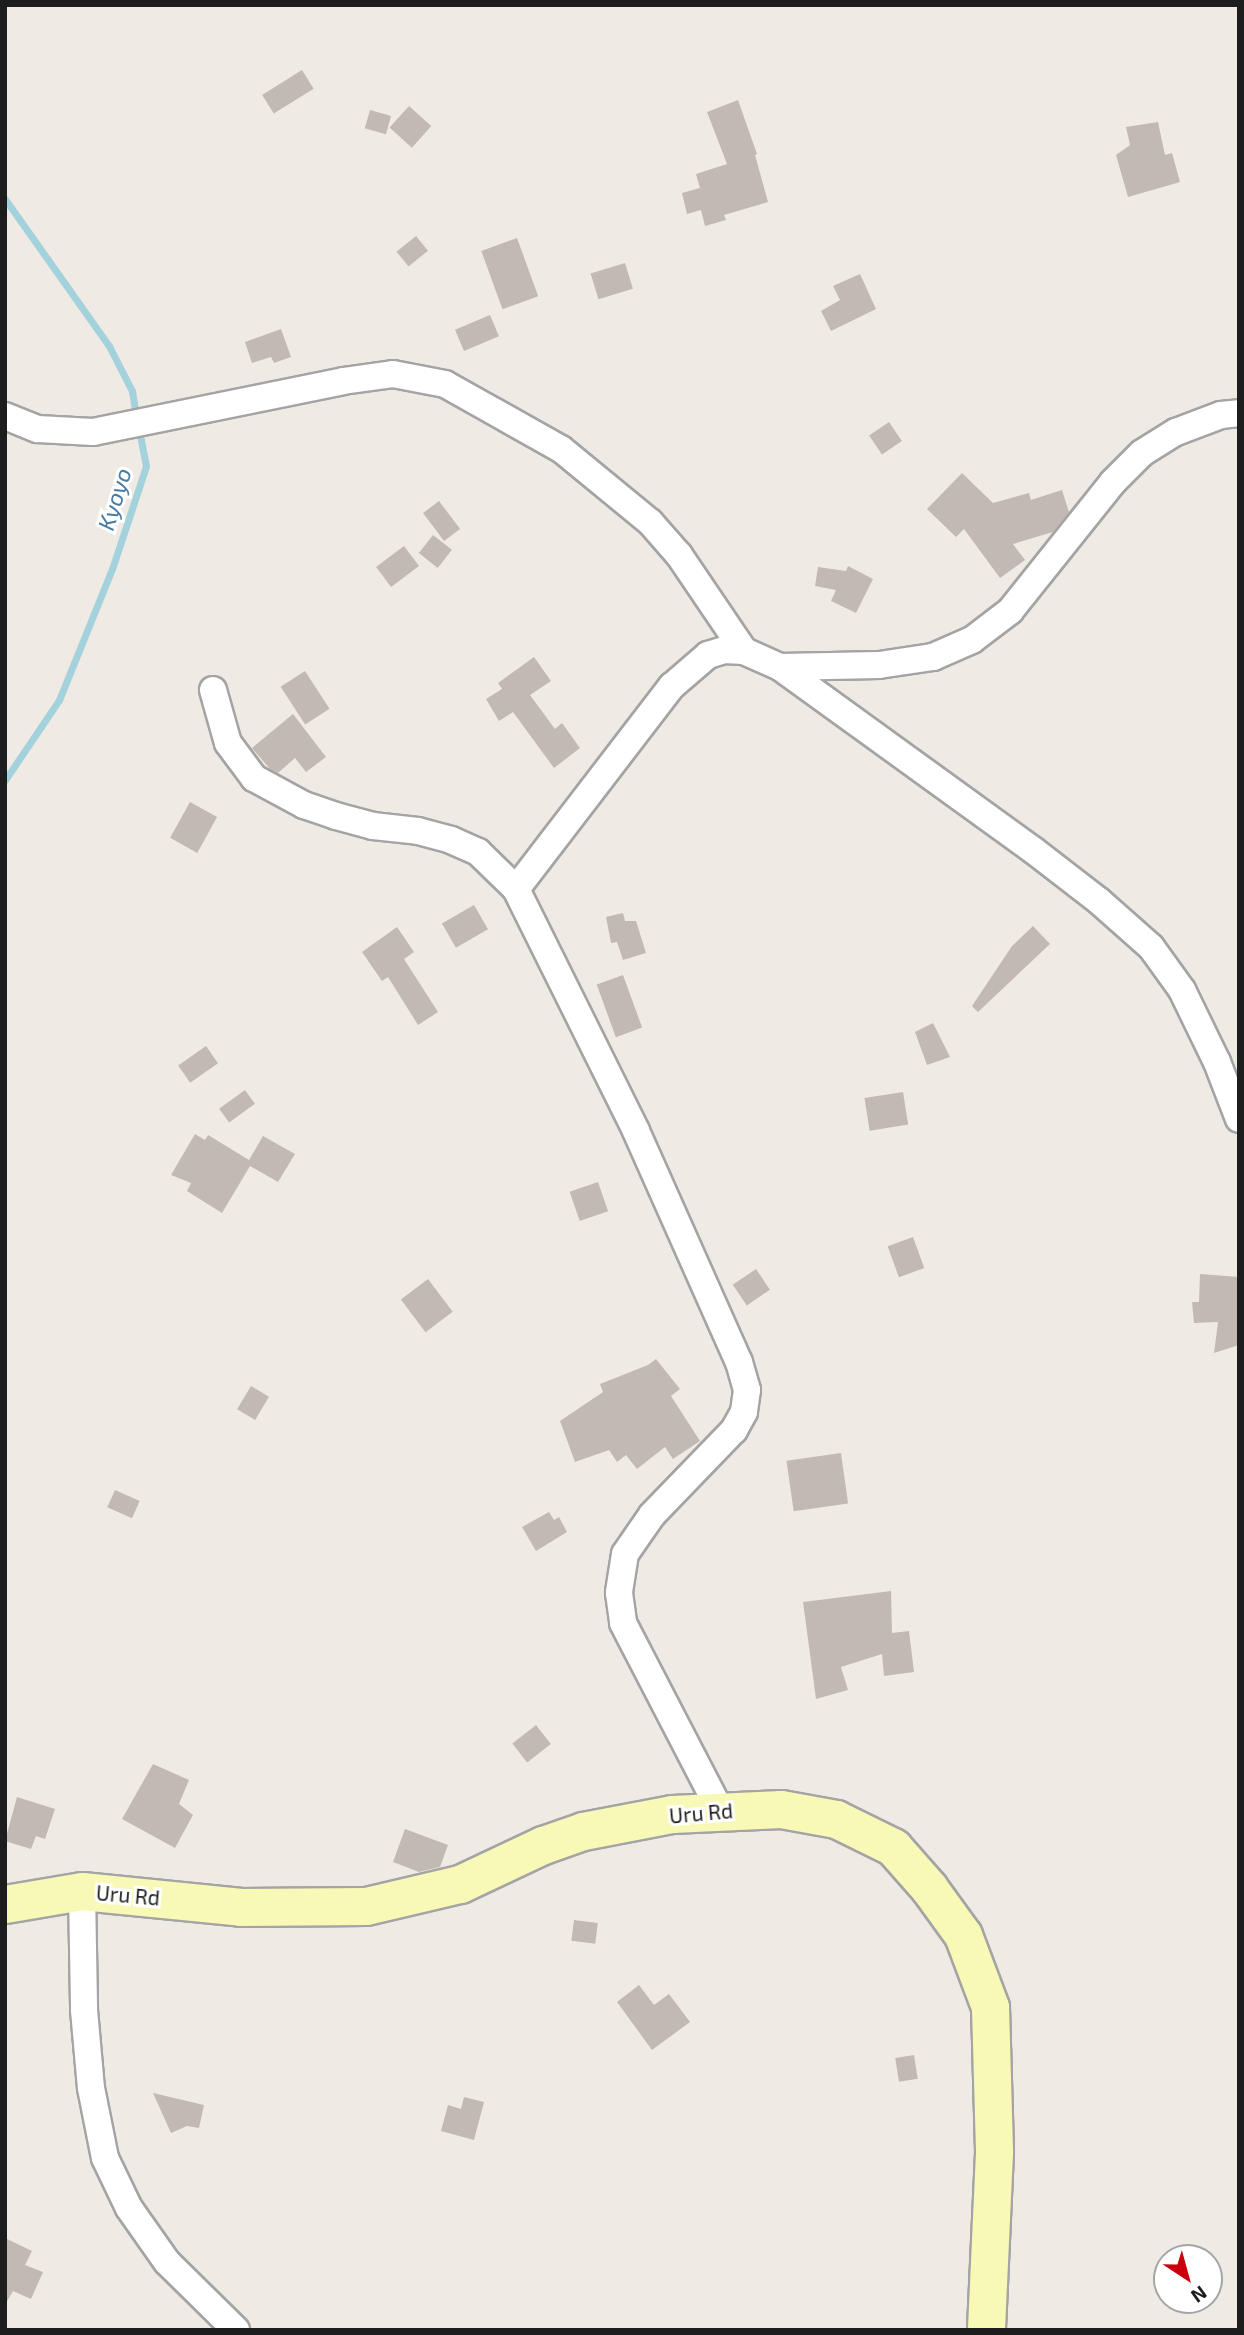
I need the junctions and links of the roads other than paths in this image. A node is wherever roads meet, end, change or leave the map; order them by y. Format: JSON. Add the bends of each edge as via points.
{"nodes":[{"id":1,"x":1239,"y":413,"type":"edge"},
{"id":2,"x":5,"y":416,"type":"edge"},
{"id":3,"x":744,"y":651,"type":"junction"},
{"id":4,"x":780,"y":667,"type":"junction"},
{"id":5,"x":213,"y":690,"type":"dead end"},
{"id":6,"x":516,"y":889,"type":"junction"},
{"id":7,"x":1239,"y":1119,"type":"edge"},
{"id":8,"x":720,"y":1810,"type":"junction"},
{"id":9,"x":82,"y":1891,"type":"junction"},
{"id":10,"x":5,"y":1904,"type":"edge"},
{"id":11,"x":236,"y":2330,"type":"edge"},
{"id":12,"x":986,"y":2330,"type":"edge"}],
"edges":[{"from":1,"to":4,"type":"street","via":[[1175,432],[1142,453],[1113,482],[1010,611],[972,640],[933,657],[879,666]]},
{"from":2,"to":3,"type":"street","via":[[38,429],[93,432],[393,374],[445,384],[561,449],[650,522],[680,555]]},
{"from":3,"to":4,"type":"street"},
{"from":3,"to":6,"type":"street","via":[[708,654],[672,686]]},
{"from":4,"to":7,"type":"street","via":[[1033,850],[1151,947],[1182,990]]},
{"from":5,"to":6,"type":"street","via":[[228,743],[254,778],[336,816],[451,840],[478,852]]},
{"from":6,"to":8,"type":"street","via":[[636,1131],[739,1362],[747,1390],[744,1412],[733,1430],[652,1515],[625,1554],[619,1593],[623,1623]]},
{"from":8,"to":9,"type":"street","name":"Uru Rd","via":[[583,1831],[460,1884],[366,1906],[241,1907]]},
{"from":8,"to":12,"type":"street","name":"Uru Rd","via":[[780,1809],[836,1819],[893,1847],[963,1935],[990,2007],[994,2152]]},
{"from":9,"to":10,"type":"street","name":"Uru Rd"},
{"from":9,"to":11,"type":"street","via":[[84,2010],[91,2088],[105,2158],[129,2208],[167,2262]]}]}
